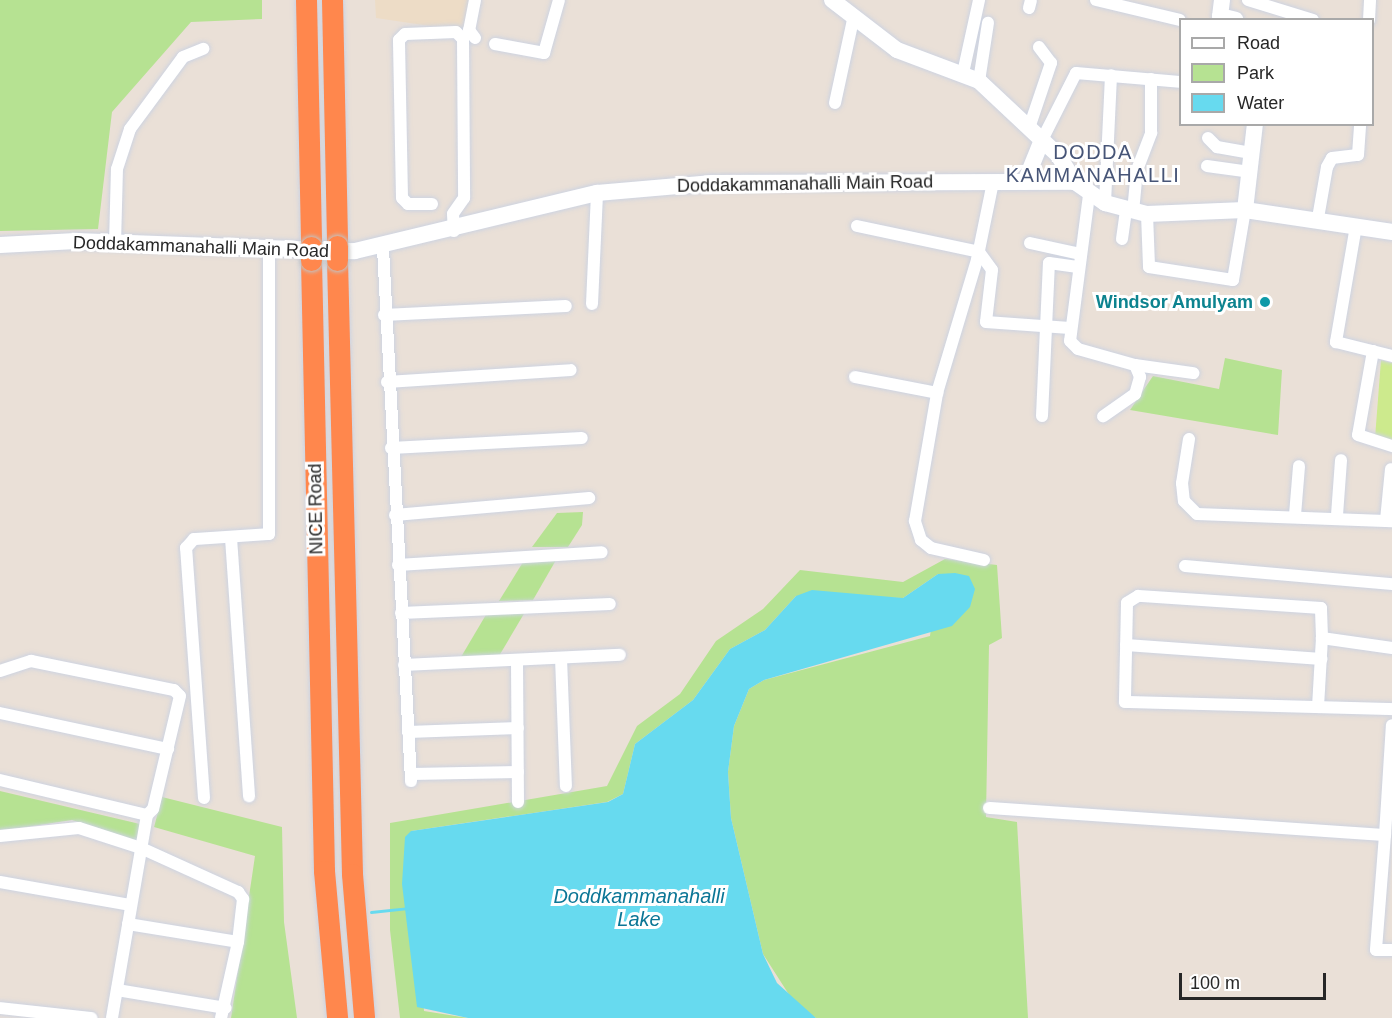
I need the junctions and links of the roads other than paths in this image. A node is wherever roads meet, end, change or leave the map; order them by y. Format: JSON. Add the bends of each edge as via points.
{"nodes":[{"id":1,"x":306,"y":0,"type":"edge"},
{"id":2,"x":332,"y":0,"type":"edge"},
{"id":3,"x":475,"y":0,"type":"edge"},
{"id":4,"x":559,"y":0,"type":"edge"},
{"id":5,"x":832,"y":0,"type":"edge"},
{"id":6,"x":979,"y":0,"type":"edge"},
{"id":7,"x":1096,"y":0,"type":"edge"},
{"id":8,"x":1248,"y":0,"type":"edge"},
{"id":9,"x":1370,"y":0,"type":"edge"},
{"id":10,"x":1306,"y":18,"type":"edge"},
{"id":11,"x":1369,"y":18,"type":"edge"},
{"id":12,"x":853,"y":20,"type":"junction"},
{"id":13,"x":1179,"y":20,"type":"edge"},
{"id":14,"x":988,"y":23,"type":"dead end"},
{"id":15,"x":475,"y":38,"type":"dead end"},
{"id":16,"x":495,"y":44,"type":"dead end"},
{"id":17,"x":1039,"y":47,"type":"dead end"},
{"id":18,"x":203,"y":49,"type":"dead end"},
{"id":19,"x":963,"y":73,"type":"junction"},
{"id":20,"x":1111,"y":75,"type":"junction"},
{"id":21,"x":1151,"y":79,"type":"junction"},
{"id":22,"x":979,"y":81,"type":"junction"},
{"id":23,"x":1179,"y":82,"type":"edge"},
{"id":24,"x":835,"y":103,"type":"dead end"},
{"id":25,"x":1255,"y":126,"type":"edge"},
{"id":26,"x":1360,"y":126,"type":"edge"},
{"id":27,"x":1029,"y":128,"type":"junction"},
{"id":28,"x":1208,"y":138,"type":"dead end"},
{"id":29,"x":1042,"y":140,"type":"junction"},
{"id":30,"x":1252,"y":153,"type":"junction"},
{"id":31,"x":1207,"y":166,"type":"dead end"},
{"id":32,"x":1250,"y":172,"type":"junction"},
{"id":33,"x":993,"y":182,"type":"junction"},
{"id":34,"x":1024,"y":182,"type":"junction"},
{"id":35,"x":1075,"y":182,"type":"junction"},
{"id":36,"x":597,"y":193,"type":"junction"},
{"id":37,"x":1089,"y":195,"type":"junction"},
{"id":38,"x":1105,"y":203,"type":"junction"},
{"id":39,"x":432,"y":204,"type":"dead end"},
{"id":40,"x":1245,"y":210,"type":"junction"},
{"id":41,"x":1135,"y":212,"type":"junction"},
{"id":42,"x":1318,"y":218,"type":"junction"},
{"id":43,"x":857,"y":226,"type":"dead end"},
{"id":44,"x":1356,"y":226,"type":"junction"},
{"id":45,"x":454,"y":231,"type":"junction"},
{"id":46,"x":1392,"y":232,"type":"edge"},
{"id":47,"x":1122,"y":239,"type":"dead end"},
{"id":48,"x":115,"y":243,"type":"junction"},
{"id":49,"x":1030,"y":243,"type":"dead end"},
{"id":50,"x":0,"y":245,"type":"edge"},
{"id":51,"x":383,"y":248,"type":"junction"},
{"id":52,"x":269,"y":252,"type":"junction"},
{"id":53,"x":979,"y":252,"type":"junction"},
{"id":54,"x":1080,"y":254,"type":"junction"},
{"id":55,"x":1078,"y":267,"type":"junction"},
{"id":56,"x":592,"y":304,"type":"dead end"},
{"id":57,"x":566,"y":306,"type":"dead end"},
{"id":58,"x":384,"y":315,"type":"junction"},
{"id":59,"x":1049,"y":328,"type":"junction"},
{"id":60,"x":1070,"y":328,"type":"junction"},
{"id":61,"x":1373,"y":351,"type":"junction"},
{"id":62,"x":1392,"y":356,"type":"edge"},
{"id":63,"x":1135,"y":364,"type":"junction"},
{"id":64,"x":571,"y":370,"type":"dead end"},
{"id":65,"x":1193,"y":374,"type":"dead end"},
{"id":66,"x":855,"y":377,"type":"dead end"},
{"id":67,"x":387,"y":382,"type":"junction"},
{"id":68,"x":937,"y":393,"type":"junction"},
{"id":69,"x":1042,"y":416,"type":"dead end"},
{"id":70,"x":1103,"y":416,"type":"dead end"},
{"id":71,"x":582,"y":438,"type":"dead end"},
{"id":72,"x":1189,"y":439,"type":"dead end"},
{"id":73,"x":1392,"y":446,"type":"edge"},
{"id":74,"x":391,"y":448,"type":"junction"},
{"id":75,"x":1341,"y":460,"type":"dead end"},
{"id":76,"x":1299,"y":465,"type":"dead end"},
{"id":77,"x":1391,"y":469,"type":"edge"},
{"id":78,"x":590,"y":498,"type":"dead end"},
{"id":79,"x":395,"y":515,"type":"junction"},
{"id":80,"x":1295,"y":515,"type":"junction"},
{"id":81,"x":1337,"y":515,"type":"junction"},
{"id":82,"x":1389,"y":521,"type":"edge"},
{"id":83,"x":231,"y":538,"type":"junction"},
{"id":84,"x":602,"y":552,"type":"dead end"},
{"id":85,"x":984,"y":560,"type":"dead end"},
{"id":86,"x":398,"y":565,"type":"junction"},
{"id":87,"x":1185,"y":566,"type":"dead end"},
{"id":88,"x":1392,"y":584,"type":"edge"},
{"id":89,"x":610,"y":604,"type":"dead end"},
{"id":90,"x":401,"y":613,"type":"junction"},
{"id":91,"x":1322,"y":638,"type":"junction"},
{"id":92,"x":1126,"y":645,"type":"junction"},
{"id":93,"x":1392,"y":648,"type":"edge"},
{"id":94,"x":620,"y":655,"type":"dead end"},
{"id":95,"x":561,"y":658,"type":"junction"},
{"id":96,"x":1322,"y":659,"type":"junction"},
{"id":97,"x":517,"y":661,"type":"junction"},
{"id":98,"x":404,"y":665,"type":"junction"},
{"id":99,"x":0,"y":671,"type":"edge"},
{"id":100,"x":1318,"y":707,"type":"junction"},
{"id":101,"x":1392,"y":709,"type":"edge"},
{"id":102,"x":0,"y":713,"type":"edge"},
{"id":103,"x":1392,"y":725,"type":"edge"},
{"id":104,"x":518,"y":728,"type":"junction"},
{"id":105,"x":408,"y":732,"type":"junction"},
{"id":106,"x":168,"y":749,"type":"junction"},
{"id":107,"x":518,"y":772,"type":"junction"},
{"id":108,"x":0,"y":780,"type":"edge"},
{"id":109,"x":566,"y":786,"type":"dead end"},
{"id":110,"x":249,"y":796,"type":"dead end"},
{"id":111,"x":204,"y":798,"type":"dead end"},
{"id":112,"x":519,"y":802,"type":"dead end"},
{"id":113,"x":989,"y":808,"type":"dead end"},
{"id":114,"x":147,"y":815,"type":"junction"},
{"id":115,"x":0,"y":836,"type":"edge"},
{"id":116,"x":1387,"y":842,"type":"edge"},
{"id":117,"x":141,"y":848,"type":"junction"},
{"id":118,"x":0,"y":882,"type":"edge"},
{"id":119,"x":131,"y":905,"type":"junction"},
{"id":120,"x":128,"y":924,"type":"junction"},
{"id":121,"x":237,"y":942,"type":"junction"},
{"id":122,"x":1392,"y":950,"type":"edge"},
{"id":123,"x":117,"y":990,"type":"junction"},
{"id":124,"x":0,"y":1008,"type":"edge"},
{"id":125,"x":223,"y":1013,"type":"edge"},
{"id":126,"x":91,"y":1018,"type":"edge"},
{"id":127,"x":112,"y":1018,"type":"edge"},
{"id":128,"x":337,"y":1018,"type":"edge"},
{"id":129,"x":364,"y":1018,"type":"edge"}],
"edges":[{"from":1,"to":128,"type":"highway","name":"NICE Road","via":[[324,871]]},
{"from":2,"to":129,"type":"highway","name":"NICE Road","via":[[352,884]]},
{"from":3,"to":15,"type":"street","via":[[469,30]]},
{"from":4,"to":16,"type":"street","via":[[544,53]]},
{"from":5,"to":12,"type":"street"},
{"from":6,"to":19,"type":"street"},
{"from":7,"to":13,"type":"street"},
{"from":8,"to":10,"type":"street"},
{"from":9,"to":11,"type":"street"},
{"from":12,"to":19,"type":"street","via":[[897,50]]},
{"from":12,"to":24,"type":"street"},
{"from":14,"to":22,"type":"street"},
{"from":17,"to":27,"type":"street","via":[[1051,63]]},
{"from":18,"to":48,"type":"street","via":[[183,57],[130,129],[117,169]]},
{"from":19,"to":22,"type":"street"},
{"from":20,"to":21,"type":"street"},
{"from":20,"to":29,"type":"street","via":[[1076,73]]},
{"from":20,"to":38,"type":"street"},
{"from":21,"to":23,"type":"street"},
{"from":21,"to":41,"type":"street","via":[[1151,133],[1137,170]]},
{"from":22,"to":27,"type":"street"},
{"from":25,"to":30,"type":"street"},
{"from":26,"to":42,"type":"street","via":[[1358,155],[1332,158],[1327,167]]},
{"from":27,"to":29,"type":"street"},
{"from":28,"to":30,"type":"street","via":[[1217,147]]},
{"from":29,"to":34,"type":"street"},
{"from":29,"to":35,"type":"street"},
{"from":30,"to":32,"type":"street"},
{"from":31,"to":32,"type":"street"},
{"from":32,"to":40,"type":"street"},
{"from":33,"to":34,"type":"street","name":"Doddakammanahalli Main Road"},
{"from":33,"to":36,"type":"street","name":"Doddakammanahalli Main Road","via":[[713,183]]},
{"from":33,"to":53,"type":"street"},
{"from":34,"to":35,"type":"street","name":"Doddakammanahalli Main Road"},
{"from":35,"to":37,"type":"street"},
{"from":36,"to":45,"type":"street","name":"Doddakammanahalli Main Road"},
{"from":36,"to":56,"type":"street"},
{"from":37,"to":38,"type":"street"},
{"from":37,"to":54,"type":"street"},
{"from":38,"to":41,"type":"street"},
{"from":39,"to":45,"type":"street","via":[[408,204],[402,198],[399,40],[405,34],[456,32],[463,39],[464,198],[453,214]]},
{"from":40,"to":41,"type":"street"},
{"from":40,"to":41,"type":"street","via":[[1233,280],[1149,267]]},
{"from":40,"to":42,"type":"street"},
{"from":41,"to":47,"type":"street"},
{"from":42,"to":44,"type":"street"},
{"from":43,"to":53,"type":"street"},
{"from":44,"to":46,"type":"street"},
{"from":44,"to":61,"type":"street","via":[[1336,342]]},
{"from":45,"to":51,"type":"street","name":"Doddakammanahalli Main Road"},
{"from":48,"to":50,"type":"street","name":"Doddakammanahalli Main Road"},
{"from":48,"to":52,"type":"street","name":"Doddakammanahalli Main Road"},
{"from":49,"to":54,"type":"street"},
{"from":51,"to":52,"type":"street","name":"Doddakammanahalli Main Road"},
{"from":51,"to":58,"type":"street"},
{"from":52,"to":83,"type":"street","via":[[270,529],[262,538]]},
{"from":53,"to":59,"type":"street","via":[[992,270],[986,322]]},
{"from":53,"to":68,"type":"street"},
{"from":54,"to":55,"type":"street"},
{"from":55,"to":59,"type":"street","via":[[1049,263]]},
{"from":55,"to":60,"type":"street"},
{"from":57,"to":58,"type":"street"},
{"from":58,"to":67,"type":"street"},
{"from":59,"to":60,"type":"street"},
{"from":59,"to":69,"type":"street"},
{"from":60,"to":63,"type":"street","via":[[1070,341],[1078,349]]},
{"from":61,"to":62,"type":"street"},
{"from":61,"to":73,"type":"street","via":[[1358,435]]},
{"from":63,"to":65,"type":"street"},
{"from":63,"to":70,"type":"street","via":[[1140,377],[1135,394]]},
{"from":64,"to":67,"type":"street"},
{"from":66,"to":68,"type":"street"},
{"from":67,"to":74,"type":"street"},
{"from":68,"to":85,"type":"street","via":[[916,531],[931,548]]},
{"from":71,"to":74,"type":"street"},
{"from":72,"to":80,"type":"street","via":[[1182,483],[1184,501],[1197,514]]},
{"from":74,"to":79,"type":"street"},
{"from":75,"to":81,"type":"street"},
{"from":76,"to":80,"type":"street"},
{"from":77,"to":82,"type":"street"},
{"from":78,"to":79,"type":"street"},
{"from":79,"to":86,"type":"street"},
{"from":80,"to":81,"type":"street"},
{"from":81,"to":82,"type":"street"},
{"from":83,"to":110,"type":"street"},
{"from":83,"to":111,"type":"street","via":[[194,539],[186,548]]},
{"from":84,"to":86,"type":"street"},
{"from":86,"to":90,"type":"street"},
{"from":87,"to":88,"type":"street"},
{"from":89,"to":90,"type":"street"},
{"from":90,"to":98,"type":"street"},
{"from":91,"to":92,"type":"street","via":[[1321,608],[1138,596],[1127,603]]},
{"from":91,"to":93,"type":"street"},
{"from":91,"to":96,"type":"street"},
{"from":92,"to":96,"type":"street"},
{"from":92,"to":100,"type":"street","via":[[1124,698],[1130,704]]},
{"from":94,"to":95,"type":"street"},
{"from":95,"to":97,"type":"street"},
{"from":95,"to":109,"type":"street"},
{"from":96,"to":100,"type":"street"},
{"from":97,"to":98,"type":"street"},
{"from":97,"to":104,"type":"street"},
{"from":98,"to":105,"type":"street"},
{"from":99,"to":106,"type":"street","via":[[31,661],[174,690],[179,700]]},
{"from":100,"to":101,"type":"street"},
{"from":102,"to":106,"type":"street"},
{"from":103,"to":116,"type":"street"},
{"from":104,"to":105,"type":"street"},
{"from":104,"to":107,"type":"street"},
{"from":105,"to":107,"type":"street","via":[[411,777]]},
{"from":106,"to":114,"type":"street","via":[[153,809]]},
{"from":107,"to":112,"type":"street"},
{"from":108,"to":114,"type":"street"},
{"from":113,"to":116,"type":"street"},
{"from":114,"to":117,"type":"street"},
{"from":115,"to":117,"type":"street","via":[[79,828]]},
{"from":116,"to":122,"type":"street","via":[[1376,950]]},
{"from":117,"to":119,"type":"street"},
{"from":117,"to":121,"type":"street","via":[[238,892],[243,899]]},
{"from":118,"to":119,"type":"street"},
{"from":119,"to":120,"type":"street"},
{"from":120,"to":121,"type":"street"},
{"from":120,"to":123,"type":"street"},
{"from":121,"to":125,"type":"street"},
{"from":123,"to":125,"type":"street"},
{"from":123,"to":127,"type":"street"},
{"from":124,"to":126,"type":"street"}]}
